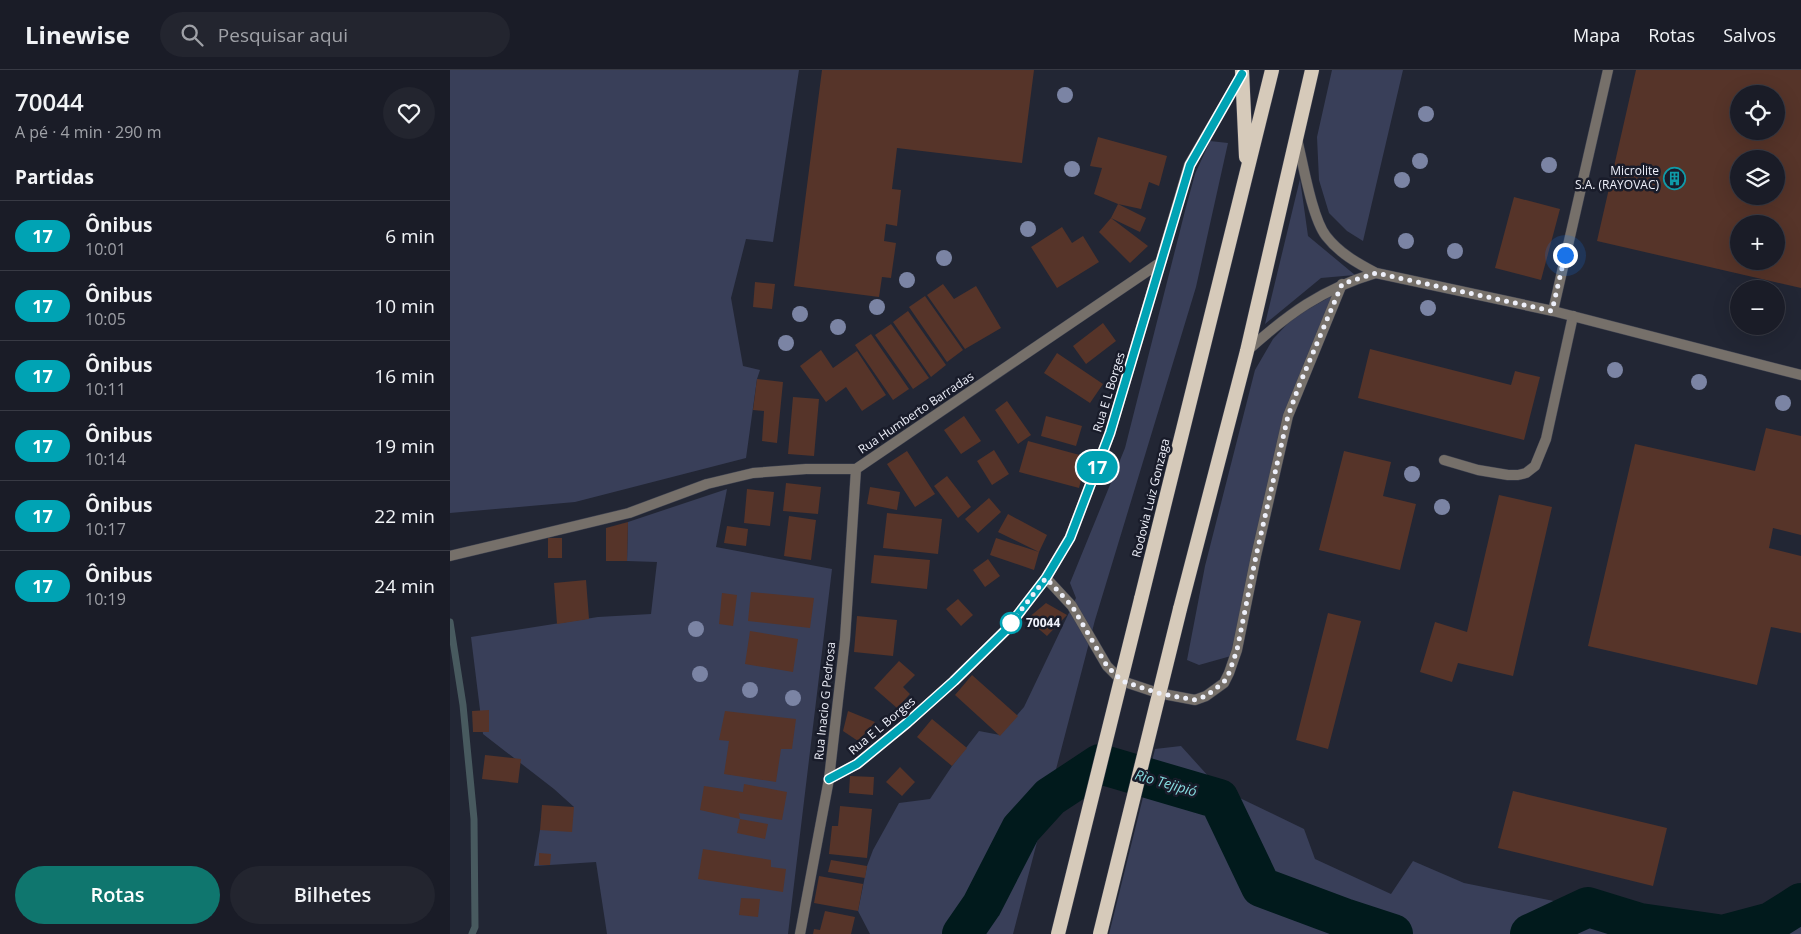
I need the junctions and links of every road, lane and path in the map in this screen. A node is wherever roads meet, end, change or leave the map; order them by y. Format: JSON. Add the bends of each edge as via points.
{"nodes":[{"id":1,"x":1272,"y":70,"type":"edge"},
{"id":2,"x":1312,"y":70,"type":"edge"},
{"id":3,"x":1608,"y":70,"type":"edge"},
{"id":4,"x":1242,"y":72,"type":"edge"},
{"id":5,"x":1297,"y":139,"type":"junction"},
{"id":6,"x":1247,"y":173,"type":"junction"},
{"id":7,"x":1161,"y":262,"type":"junction"},
{"id":8,"x":1376,"y":273,"type":"junction"},
{"id":9,"x":1342,"y":284,"type":"junction"},
{"id":10,"x":1552,"y":311,"type":"junction"},
{"id":11,"x":1573,"y":316,"type":"junction"},
{"id":12,"x":1248,"y":351,"type":"junction"},
{"id":13,"x":1801,"y":375,"type":"edge"},
{"id":14,"x":1444,"y":460,"type":"dead end"},
{"id":15,"x":856,"y":469,"type":"junction"},
{"id":16,"x":450,"y":556,"type":"edge"},
{"id":17,"x":1046,"y":578,"type":"junction"},
{"id":18,"x":829,"y":779,"type":"junction"},
{"id":19,"x":800,"y":934,"type":"edge"},
{"id":20,"x":1058,"y":934,"type":"edge"},
{"id":21,"x":1100,"y":934,"type":"edge"}],
"edges":[{"from":1,"to":6,"type":"highway","name":"Rodovia Luiz Gonzaga"},
{"from":2,"to":5,"type":"highway"},
{"from":3,"to":10,"type":"street"},
{"from":4,"to":6,"type":"highway"},
{"from":4,"to":7,"type":"street","name":"Rua E L Borges","via":[[1190,165]]},
{"from":5,"to":8,"type":"street","via":[[1316,213],[1325,234],[1356,263]]},
{"from":5,"to":12,"type":"highway"},
{"from":6,"to":20,"type":"highway","name":"Rodovia Luiz Gonzaga","bridge":true},
{"from":7,"to":15,"type":"street","name":"Rua Humberto Barradas"},
{"from":7,"to":17,"type":"street","name":"Rua E L Borges","via":[[1101,459],[1070,538]]},
{"from":8,"to":9,"type":"street"},
{"from":8,"to":10,"type":"street"},
{"from":9,"to":12,"type":"street","via":[[1279,322]]},
{"from":9,"to":17,"type":"street","via":[[1288,416],[1237,650],[1224,682],[1206,696],[1194,700],[1122,681],[1107,666],[1072,606]]},
{"from":10,"to":11,"type":"street"},
{"from":11,"to":13,"type":"street"},
{"from":11,"to":14,"type":"street","via":[[1548,429],[1535,466],[1518,476],[1478,470]]},
{"from":12,"to":21,"type":"highway","bridge":true},
{"from":15,"to":16,"type":"street","name":"Rua Humberto Barradas","via":[[806,468],[753,473],[707,484],[629,514]]},
{"from":15,"to":18,"type":"street","name":"Rua Inacio G Pedrosa","via":[[845,639]]},
{"from":17,"to":18,"type":"street","name":"Rua E L Borges","via":[[1006,630],[954,681],[857,764]]},
{"from":18,"to":19,"type":"street","name":"Rua Inacio G Pedrosa"}]}
